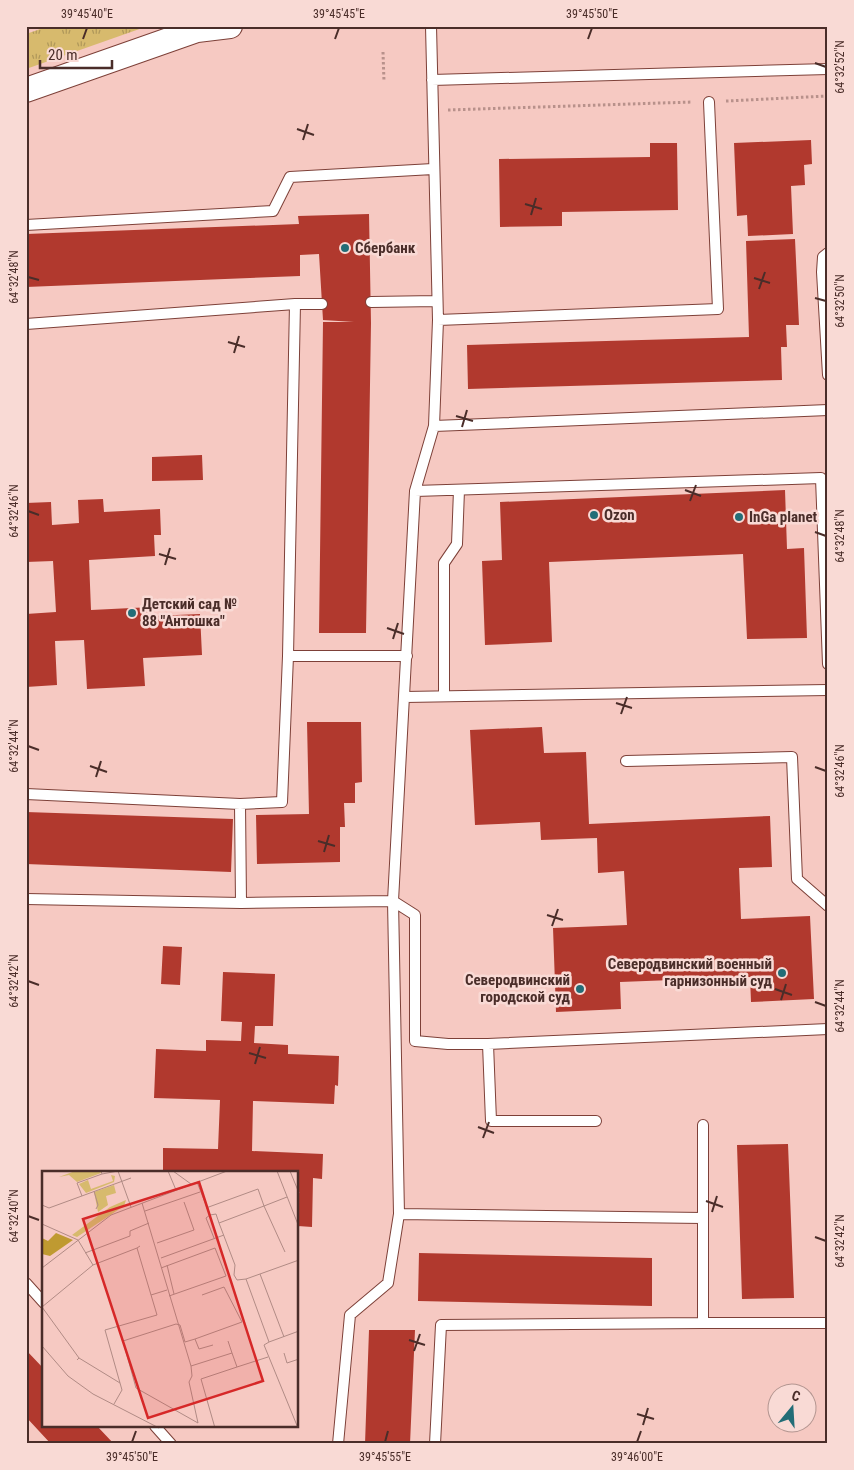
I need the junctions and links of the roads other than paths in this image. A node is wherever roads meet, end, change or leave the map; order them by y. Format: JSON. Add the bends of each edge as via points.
{"nodes":[{"id":1,"x":230,"y":26,"type":"edge"},
{"id":2,"x":431,"y":26,"type":"edge"},
{"id":3,"x":828,"y":69,"type":"edge"},
{"id":4,"x":432,"y":80,"type":"junction"},
{"id":5,"x":26,"y":90,"type":"edge"},
{"id":6,"x":709,"y":102,"type":"road end"},
{"id":7,"x":433,"y":168,"type":"junction"},
{"id":8,"x":26,"y":225,"type":"edge"},
{"id":9,"x":828,"y":252,"type":"edge"},
{"id":10,"x":370,"y":302,"type":"dead end"},
{"id":11,"x":438,"y":302,"type":"junction"},
{"id":12,"x":295,"y":304,"type":"junction"},
{"id":13,"x":322,"y":304,"type":"dead end"},
{"id":14,"x":438,"y":320,"type":"junction"},
{"id":15,"x":26,"y":324,"type":"edge"},
{"id":16,"x":828,"y":375,"type":"edge"},
{"id":17,"x":828,"y":410,"type":"edge"},
{"id":18,"x":434,"y":426,"type":"junction"},
{"id":19,"x":459,"y":490,"type":"junction"},
{"id":20,"x":415,"y":492,"type":"junction"},
{"id":21,"x":288,"y":656,"type":"junction"},
{"id":22,"x":407,"y":656,"type":"junction"},
{"id":23,"x":828,"y":664,"type":"edge"},
{"id":24,"x":828,"y":690,"type":"edge"},
{"id":25,"x":405,"y":696,"type":"junction"},
{"id":26,"x":444,"y":696,"type":"junction"},
{"id":27,"x":626,"y":761,"type":"dead end"},
{"id":28,"x":26,"y":794,"type":"edge"},
{"id":29,"x":240,"y":804,"type":"junction"},
{"id":30,"x":26,"y":899,"type":"edge"},
{"id":31,"x":393,"y":901,"type":"junction"},
{"id":32,"x":241,"y":903,"type":"junction"},
{"id":33,"x":828,"y":906,"type":"edge"},
{"id":34,"x":828,"y":1029,"type":"edge"},
{"id":35,"x":488,"y":1044,"type":"junction"},
{"id":36,"x":596,"y":1121,"type":"dead end"},
{"id":37,"x":703,"y":1125,"type":"dead end"},
{"id":38,"x":399,"y":1214,"type":"junction"},
{"id":39,"x":703,"y":1218,"type":"junction"},
{"id":40,"x":26,"y":1283,"type":"edge"},
{"id":41,"x":42,"y":1300,"type":"edge"},
{"id":42,"x":703,"y":1322,"type":"junction"},
{"id":43,"x":828,"y":1323,"type":"edge"},
{"id":44,"x":157,"y":1428,"type":"edge"},
{"id":45,"x":170,"y":1444,"type":"edge"},
{"id":46,"x":338,"y":1444,"type":"edge"},
{"id":47,"x":435,"y":1444,"type":"edge"}],
"edges":[{"from":1,"to":5,"type":"street","via":[[197,30]]},
{"from":2,"to":4,"type":"lane"},
{"from":3,"to":4,"type":"lane"},
{"from":4,"to":7,"type":"lane"},
{"from":6,"to":14,"type":"lane","via":[[718,309]]},
{"from":7,"to":8,"type":"lane","via":[[290,177],[273,211]]},
{"from":7,"to":11,"type":"lane"},
{"from":9,"to":16,"type":"lane","via":[[823,257],[822,272]]},
{"from":10,"to":11,"type":"lane"},
{"from":11,"to":14,"type":"lane"},
{"from":12,"to":13,"type":"lane"},
{"from":12,"to":15,"type":"lane"},
{"from":12,"to":21,"type":"lane"},
{"from":14,"to":18,"type":"lane"},
{"from":17,"to":18,"type":"lane"},
{"from":18,"to":20,"type":"lane"},
{"from":19,"to":20,"type":"lane"},
{"from":19,"to":23,"type":"lane","via":[[821,478]]},
{"from":19,"to":26,"type":"lane","via":[[457,544],[444,563]]},
{"from":20,"to":22,"type":"lane"},
{"from":21,"to":22,"type":"lane"},
{"from":21,"to":29,"type":"lane","via":[[282,802]]},
{"from":22,"to":25,"type":"lane"},
{"from":24,"to":26,"type":"lane"},
{"from":25,"to":26,"type":"lane"},
{"from":25,"to":31,"type":"lane"},
{"from":27,"to":33,"type":"lane","via":[[792,757],[797,880]]},
{"from":28,"to":29,"type":"lane"},
{"from":29,"to":32,"type":"lane"},
{"from":30,"to":32,"type":"lane"},
{"from":31,"to":32,"type":"lane"},
{"from":31,"to":35,"type":"lane","via":[[415,915],[415,1041]]},
{"from":31,"to":38,"type":"lane"},
{"from":34,"to":35,"type":"lane"},
{"from":35,"to":36,"type":"lane","via":[[491,1120]]},
{"from":37,"to":39,"type":"lane"},
{"from":38,"to":39,"type":"lane"},
{"from":38,"to":46,"type":"lane","via":[[388,1283],[350,1315]]},
{"from":39,"to":42,"type":"lane"},
{"from":40,"to":41,"type":"lane"},
{"from":42,"to":43,"type":"lane"},
{"from":42,"to":47,"type":"lane","via":[[441,1325]]},
{"from":44,"to":45,"type":"lane"}]}
